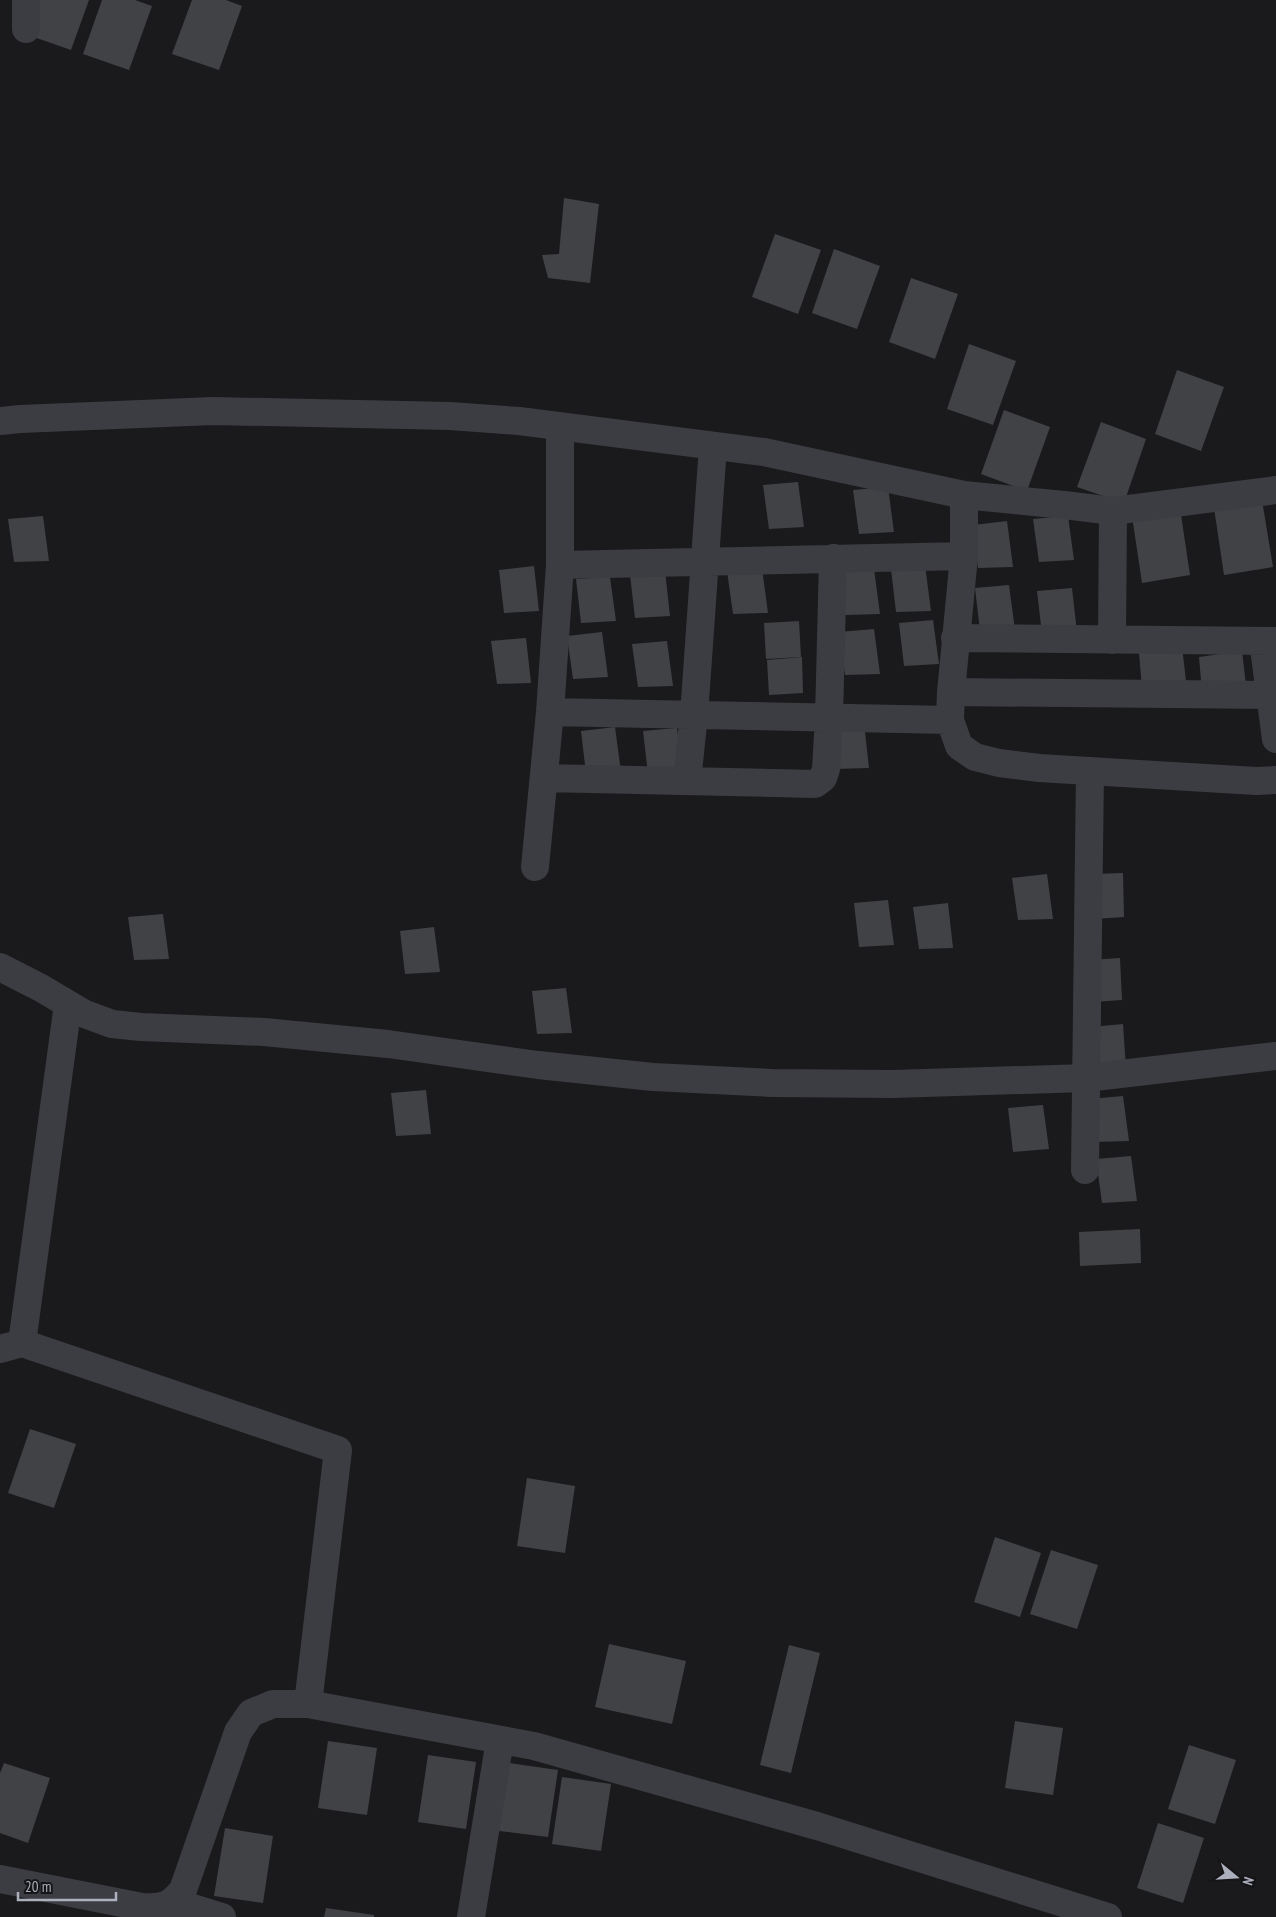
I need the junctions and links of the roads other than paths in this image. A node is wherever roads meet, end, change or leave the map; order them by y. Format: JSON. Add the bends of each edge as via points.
{"nodes":[{"id":1,"x":26,"y":0,"type":"edge"},
{"id":2,"x":26,"y":29,"type":"dead end"},
{"id":3,"x":0,"y":421,"type":"edge"},
{"id":4,"x":560,"y":427,"type":"junction"},
{"id":5,"x":713,"y":446,"type":"junction"},
{"id":6,"x":1276,"y":490,"type":"edge"},
{"id":7,"x":964,"y":495,"type":"junction"},
{"id":8,"x":1113,"y":512,"type":"junction"},
{"id":9,"x":964,"y":556,"type":"junction"},
{"id":10,"x":833,"y":558,"type":"junction"},
{"id":11,"x":704,"y":561,"type":"junction"},
{"id":12,"x":560,"y":565,"type":"junction"},
{"id":13,"x":955,"y":638,"type":"junction"},
{"id":14,"x":1112,"y":640,"type":"junction"},
{"id":15,"x":1269,"y":641,"type":"edge"},
{"id":16,"x":951,"y":692,"type":"junction"},
{"id":17,"x":1270,"y":695,"type":"junction"},
{"id":18,"x":550,"y":712,"type":"junction"},
{"id":19,"x":694,"y":715,"type":"junction"},
{"id":20,"x":829,"y":718,"type":"junction"},
{"id":21,"x":950,"y":720,"type":"junction"},
{"id":22,"x":1276,"y":738,"type":"edge"},
{"id":23,"x":1090,"y":771,"type":"junction"},
{"id":24,"x":544,"y":778,"type":"junction"},
{"id":25,"x":1276,"y":780,"type":"edge"},
{"id":26,"x":687,"y":781,"type":"junction"},
{"id":27,"x":535,"y":867,"type":"dead end"},
{"id":28,"x":0,"y":967,"type":"edge"},
{"id":29,"x":68,"y":1004,"type":"junction"},
{"id":30,"x":1276,"y":1056,"type":"edge"},
{"id":31,"x":1086,"y":1078,"type":"junction"},
{"id":32,"x":1085,"y":1170,"type":"dead end"},
{"id":33,"x":11,"y":1346,"type":"edge"},
{"id":34,"x":308,"y":1704,"type":"junction"},
{"id":35,"x":500,"y":1740,"type":"junction"},
{"id":36,"x":0,"y":1879,"type":"edge"},
{"id":37,"x":174,"y":1902,"type":"junction"},
{"id":38,"x":222,"y":1917,"type":"edge"},
{"id":39,"x":471,"y":1917,"type":"edge"},
{"id":40,"x":1108,"y":1917,"type":"edge"}],
"edges":[{"from":1,"to":2,"type":"street"},
{"from":3,"to":4,"type":"street","via":[[213,411],[450,416]]},
{"from":4,"to":5,"type":"street"},
{"from":4,"to":12,"type":"street"},
{"from":5,"to":7,"type":"street","via":[[764,452]]},
{"from":5,"to":11,"type":"street"},
{"from":6,"to":8,"type":"street"},
{"from":7,"to":8,"type":"street"},
{"from":7,"to":9,"type":"street"},
{"from":8,"to":14,"type":"street"},
{"from":9,"to":10,"type":"street"},
{"from":9,"to":13,"type":"street"},
{"from":10,"to":11,"type":"street"},
{"from":10,"to":20,"type":"street"},
{"from":11,"to":12,"type":"street"},
{"from":11,"to":19,"type":"street"},
{"from":12,"to":18,"type":"street"},
{"from":13,"to":14,"type":"street"},
{"from":13,"to":16,"type":"street"},
{"from":14,"to":15,"type":"street"},
{"from":15,"to":17,"type":"street"},
{"from":16,"to":17,"type":"street"},
{"from":16,"to":21,"type":"street"},
{"from":17,"to":22,"type":"street"},
{"from":18,"to":19,"type":"street"},
{"from":18,"to":24,"type":"street"},
{"from":19,"to":20,"type":"street"},
{"from":19,"to":26,"type":"street"},
{"from":20,"to":21,"type":"street"},
{"from":20,"to":26,"type":"street","via":[[826,769],[823,778],[815,784]]},
{"from":21,"to":23,"type":"street","via":[[959,746],[975,757],[1038,768]]},
{"from":23,"to":25,"type":"street"},
{"from":23,"to":31,"type":"street"},
{"from":24,"to":26,"type":"street"},
{"from":24,"to":27,"type":"street"},
{"from":28,"to":29,"type":"street"},
{"from":29,"to":31,"type":"street","via":[[112,1024],[264,1032],[369,1042],[538,1066],[653,1076],[772,1083],[893,1084]]},
{"from":29,"to":33,"type":"street"},
{"from":30,"to":31,"type":"street"},
{"from":31,"to":32,"type":"street"},
{"from":33,"to":34,"type":"street","via":[[338,1450]]},
{"from":34,"to":35,"type":"street"},
{"from":34,"to":37,"type":"street","via":[[273,1704],[251,1713],[238,1732],[183,1890]]},
{"from":35,"to":39,"type":"street"},
{"from":35,"to":40,"type":"street","via":[[534,1746],[807,1824]]},
{"from":36,"to":37,"type":"street","via":[[142,1907],[158,1908]]},
{"from":37,"to":38,"type":"street"}]}
